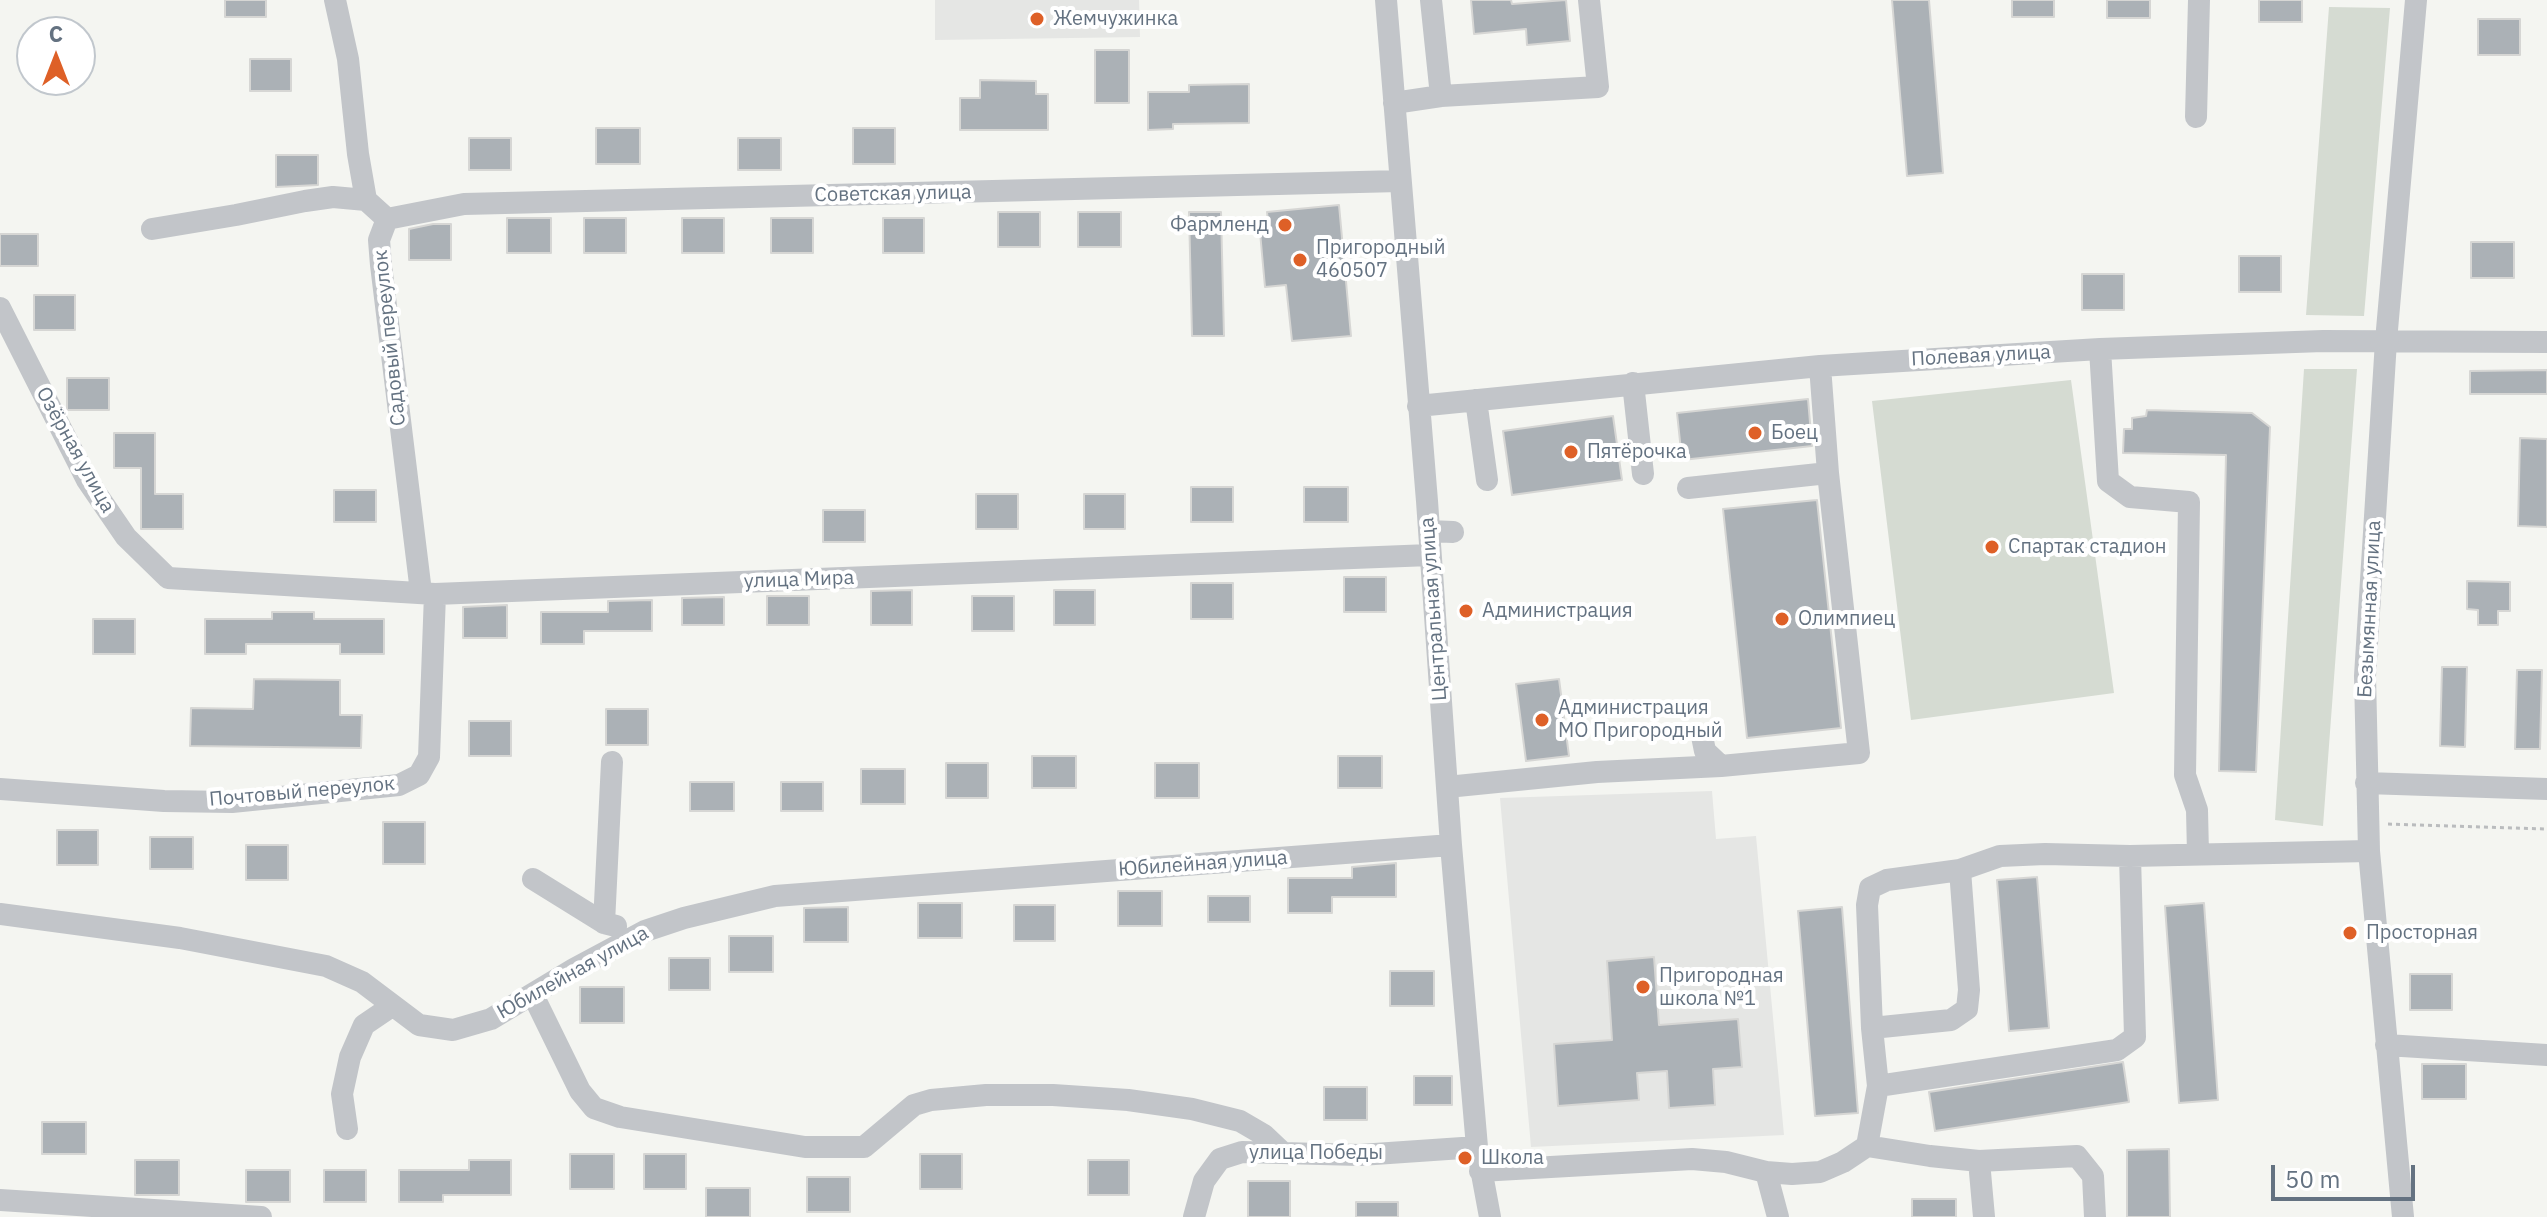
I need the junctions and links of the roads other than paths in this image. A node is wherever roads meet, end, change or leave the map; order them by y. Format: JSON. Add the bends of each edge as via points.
{"nodes":[{"id":1,"x":335,"y":0,"type":"edge"},
{"id":2,"x":1386,"y":0,"type":"edge"},
{"id":3,"x":1431,"y":0,"type":"edge"},
{"id":4,"x":1589,"y":0,"type":"edge"},
{"id":5,"x":2199,"y":0,"type":"edge"},
{"id":6,"x":2416,"y":0,"type":"edge"},
{"id":7,"x":1441,"y":96,"type":"junction"},
{"id":8,"x":1394,"y":103,"type":"junction"},
{"id":9,"x":2196,"y":117,"type":"dead end"},
{"id":10,"x":1400,"y":181,"type":"junction"},
{"id":11,"x":366,"y":200,"type":"junction"},
{"id":12,"x":387,"y":219,"type":"junction"},
{"id":13,"x":152,"y":229,"type":"dead end"},
{"id":14,"x":0,"y":308,"type":"edge"},
{"id":15,"x":2386,"y":341,"type":"junction"},
{"id":16,"x":2547,"y":342,"type":"edge"},
{"id":17,"x":2100,"y":349,"type":"junction"},
{"id":18,"x":1820,"y":366,"type":"junction"},
{"id":19,"x":1633,"y":383,"type":"junction"},
{"id":20,"x":1476,"y":400,"type":"junction"},
{"id":21,"x":1418,"y":406,"type":"junction"},
{"id":22,"x":1828,"y":473,"type":"junction"},
{"id":23,"x":1643,"y":474,"type":"dead end"},
{"id":24,"x":1487,"y":480,"type":"dead end"},
{"id":25,"x":1688,"y":488,"type":"dead end"},
{"id":26,"x":1429,"y":531,"type":"junction"},
{"id":27,"x":1453,"y":532,"type":"dead end"},
{"id":28,"x":1430,"y":555,"type":"junction"},
{"id":29,"x":168,"y":578,"type":"joint"},
{"id":30,"x":428,"y":593,"type":"junction"},
{"id":31,"x":1702,"y":736,"type":"dead end"},
{"id":32,"x":612,"y":762,"type":"dead end"},
{"id":33,"x":1721,"y":766,"type":"junction"},
{"id":34,"x":2366,"y":783,"type":"junction"},
{"id":35,"x":1447,"y":787,"type":"junction"},
{"id":36,"x":0,"y":789,"type":"edge"},
{"id":37,"x":2547,"y":789,"type":"edge"},
{"id":38,"x":1451,"y":845,"type":"junction"},
{"id":39,"x":2369,"y":851,"type":"junction"},
{"id":40,"x":2198,"y":854,"type":"junction"},
{"id":41,"x":2130,"y":856,"type":"junction"},
{"id":42,"x":1960,"y":870,"type":"junction"},
{"id":43,"x":533,"y":879,"type":"dead end"},
{"id":44,"x":0,"y":914,"type":"edge"},
{"id":45,"x":604,"y":923,"type":"junction"},
{"id":46,"x":645,"y":931,"type":"junction"},
{"id":47,"x":533,"y":995,"type":"junction"},
{"id":48,"x":392,"y":1006,"type":"junction"},
{"id":49,"x":1872,"y":1028,"type":"junction"},
{"id":50,"x":2386,"y":1045,"type":"junction"},
{"id":51,"x":2547,"y":1055,"type":"edge"},
{"id":52,"x":1878,"y":1086,"type":"junction"},
{"id":53,"x":347,"y":1129,"type":"dead end"},
{"id":54,"x":1867,"y":1146,"type":"junction"},
{"id":55,"x":1477,"y":1147,"type":"junction"},
{"id":56,"x":1282,"y":1152,"type":"junction"},
{"id":57,"x":1979,"y":1161,"type":"junction"},
{"id":58,"x":1480,"y":1171,"type":"junction"},
{"id":59,"x":1766,"y":1172,"type":"junction"},
{"id":60,"x":0,"y":1200,"type":"edge"},
{"id":61,"x":261,"y":1217,"type":"edge"},
{"id":62,"x":1194,"y":1217,"type":"edge"},
{"id":63,"x":1490,"y":1217,"type":"edge"},
{"id":64,"x":1778,"y":1217,"type":"edge"},
{"id":65,"x":1984,"y":1217,"type":"edge"},
{"id":66,"x":2095,"y":1217,"type":"edge"},
{"id":67,"x":2403,"y":1217,"type":"edge"}],
"edges":[{"from":1,"to":11,"type":"street"},
{"from":2,"to":8,"type":"street","name":"Центральная улица"},
{"from":3,"to":7,"type":"street"},
{"from":4,"to":7,"type":"street","via":[[1598,87]]},
{"from":5,"to":9,"type":"street"},
{"from":6,"to":15,"type":"street","name":"Безымянная улица"},
{"from":7,"to":8,"type":"street"},
{"from":8,"to":10,"type":"street","name":"Центральная улица"},
{"from":10,"to":12,"type":"street","name":"Советская улица","via":[[464,204]]},
{"from":10,"to":21,"type":"street","name":"Центральная улица"},
{"from":11,"to":12,"type":"street"},
{"from":11,"to":13,"type":"street","via":[[333,197]]},
{"from":12,"to":30,"type":"street","name":"Садовый переулок","via":[[379,240],[381,265]]},
{"from":14,"to":29,"type":"street","name":"Озёрная улица","via":[[87,480],[126,537]]},
{"from":15,"to":16,"type":"street","name":"Полевая улица"},
{"from":15,"to":17,"type":"street","name":"Полевая улица"},
{"from":15,"to":34,"type":"street","name":"Безымянная улица","via":[[2365,676]]},
{"from":17,"to":18,"type":"street","name":"Полевая улица"},
{"from":17,"to":40,"type":"street","via":[[2108,481],[2130,497],[2189,502],[2185,775],[2197,810]]},
{"from":18,"to":19,"type":"street","name":"Полевая улица"},
{"from":18,"to":22,"type":"street"},
{"from":19,"to":20,"type":"street","name":"Полевая улица"},
{"from":19,"to":23,"type":"street"},
{"from":20,"to":21,"type":"street","name":"Полевая улица"},
{"from":20,"to":24,"type":"street"},
{"from":21,"to":26,"type":"street","name":"Центральная улица"},
{"from":22,"to":25,"type":"street"},
{"from":22,"to":33,"type":"street","via":[[1859,753]]},
{"from":26,"to":27,"type":"street"},
{"from":26,"to":28,"type":"street","name":"Центральная улица"},
{"from":28,"to":30,"type":"street","name":"улица Мира"},
{"from":28,"to":35,"type":"street","name":"Центральная улица"},
{"from":29,"to":30,"type":"street","name":"улица Мира"},
{"from":30,"to":36,"type":"street","name":"Почтовый переулок","via":[[429,757],[419,775],[399,785],[232,802]]},
{"from":31,"to":33,"type":"street","via":[[1705,751]]},
{"from":32,"to":45,"type":"street"},
{"from":33,"to":35,"type":"street"},
{"from":34,"to":37,"type":"street"},
{"from":34,"to":39,"type":"street","name":"Безымянная улица"},
{"from":35,"to":38,"type":"street","name":"Центральная улица"},
{"from":38,"to":46,"type":"street","name":"Юбилейная улица","via":[[775,896]]},
{"from":38,"to":55,"type":"street","name":"Центральная улица"},
{"from":39,"to":40,"type":"street"},
{"from":39,"to":50,"type":"street","name":"Безымянная улица"},
{"from":40,"to":41,"type":"street"},
{"from":41,"to":42,"type":"street","via":[[2000,856]]},
{"from":41,"to":52,"type":"street","via":[[2135,1037],[2117,1050]]},
{"from":42,"to":49,"type":"street","via":[[1887,880],[1870,888]]},
{"from":42,"to":49,"type":"street","via":[[1967,1009],[1951,1020]]},
{"from":43,"to":45,"type":"street"},
{"from":44,"to":48,"type":"street","name":"Юбилейная улица","via":[[180,938],[326,966],[362,982]]},
{"from":45,"to":46,"type":"street"},
{"from":46,"to":47,"type":"street","name":"Юбилейная улица"},
{"from":47,"to":48,"type":"street","name":"Юбилейная улица","via":[[491,1019],[453,1030],[419,1025]]},
{"from":47,"to":56,"type":"street","via":[[580,1091],[594,1108],[620,1117],[805,1147],[864,1147],[914,1105],[931,1100],[1068,1096],[1192,1109],[1240,1121]]},
{"from":48,"to":53,"type":"street","via":[[364,1025],[350,1057],[342,1094]]},
{"from":49,"to":52,"type":"street"},
{"from":50,"to":51,"type":"street"},
{"from":50,"to":67,"type":"street","name":"Безымянная улица"},
{"from":52,"to":54,"type":"street"},
{"from":54,"to":57,"type":"street"},
{"from":54,"to":59,"type":"street","via":[[1820,1172]]},
{"from":55,"to":56,"type":"street","name":"улица Победы","via":[[1360,1155]]},
{"from":55,"to":58,"type":"street","name":"Центральная улица"},
{"from":56,"to":62,"type":"street","name":"улица Победы","via":[[1242,1152],[1220,1159],[1204,1181]]},
{"from":57,"to":65,"type":"street"},
{"from":57,"to":66,"type":"street","via":[[2077,1156],[2093,1176]]},
{"from":58,"to":59,"type":"street","via":[[1692,1159]]},
{"from":58,"to":63,"type":"street","name":"Центральная улица"},
{"from":59,"to":64,"type":"street"},
{"from":60,"to":61,"type":"street"}]}
